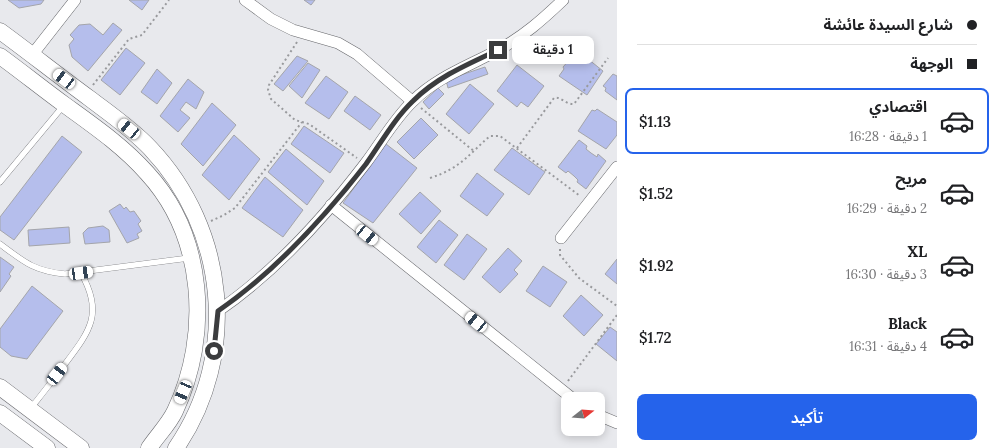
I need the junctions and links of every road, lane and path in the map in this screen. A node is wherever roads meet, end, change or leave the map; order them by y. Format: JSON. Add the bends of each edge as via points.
{"nodes":[{"id":1,"x":75,"y":0,"type":"edge"},
{"id":2,"x":169,"y":0,"type":"edge"},
{"id":3,"x":245,"y":0,"type":"edge"},
{"id":4,"x":563,"y":0,"type":"edge"},
{"id":5,"x":0,"y":31,"type":"edge"},
{"id":6,"x":304,"y":33,"type":"junction"},
{"id":7,"x":32,"y":55,"type":"junction"},
{"id":8,"x":0,"y":56,"type":"edge"},
{"id":9,"x":608,"y":58,"type":"dead end"},
{"id":10,"x":85,"y":95,"type":"junction"},
{"id":11,"x":412,"y":101,"type":"junction"},
{"id":12,"x":64,"y":104,"type":"junction"},
{"id":13,"x":121,"y":122,"type":"junction"},
{"id":14,"x":302,"y":122,"type":"junction"},
{"id":15,"x":110,"y":137,"type":"junction"},
{"id":16,"x":517,"y":148,"type":"junction"},
{"id":17,"x":475,"y":152,"type":"junction"},
{"id":18,"x":366,"y":164,"type":"junction"},
{"id":19,"x":617,"y":167,"type":"edge"},
{"id":20,"x":430,"y":178,"type":"dead end"},
{"id":21,"x":0,"y":182,"type":"edge"},
{"id":22,"x":589,"y":202,"type":"junction"},
{"id":23,"x":331,"y":206,"type":"junction"},
{"id":24,"x":199,"y":224,"type":"junction"},
{"id":25,"x":560,"y":238,"type":"joint"},
{"id":26,"x":0,"y":244,"type":"edge"},
{"id":27,"x":191,"y":258,"type":"junction"},
{"id":28,"x":81,"y":273,"type":"junction"},
{"id":29,"x":617,"y":306,"type":"edge"},
{"id":30,"x":218,"y":311,"type":"junction"},
{"id":31,"x":617,"y":315,"type":"edge"},
{"id":32,"x":0,"y":387,"type":"edge"},
{"id":33,"x":562,"y":390,"type":"joint"},
{"id":34,"x":30,"y":410,"type":"junction"},
{"id":35,"x":0,"y":413,"type":"edge"},
{"id":36,"x":605,"y":418,"type":"edge"},
{"id":37,"x":617,"y":423,"type":"edge"},
{"id":38,"x":47,"y":448,"type":"edge"},
{"id":39,"x":81,"y":448,"type":"edge"},
{"id":40,"x":149,"y":448,"type":"edge"},
{"id":41,"x":176,"y":448,"type":"edge"}],
"edges":[{"from":1,"to":7,"type":"street"},
{"from":2,"to":10,"type":"path","via":[[142,36],[132,37],[127,41]]},
{"from":3,"to":6,"type":"street","via":[[271,19]]},
{"from":4,"to":11,"type":"street","via":[[527,32],[434,83]]},
{"from":5,"to":7,"type":"street"},
{"from":6,"to":11,"type":"street","via":[[338,43],[357,54]]},
{"from":6,"to":14,"type":"path","via":[[268,90],[271,99],[292,118]]},
{"from":7,"to":10,"type":"street"},
{"from":8,"to":12,"type":"street"},
{"from":9,"to":16,"type":"path","via":[[574,104],[558,97],[554,98]]},
{"from":10,"to":13,"type":"street"},
{"from":11,"to":17,"type":"path"},
{"from":11,"to":18,"type":"street"},
{"from":12,"to":15,"type":"street"},
{"from":12,"to":21,"type":"lane"},
{"from":13,"to":15,"type":"street"},
{"from":13,"to":24,"type":"street","via":[[150,148],[174,176]]},
{"from":14,"to":18,"type":"path","via":[[309,124]]},
{"from":14,"to":24,"type":"path","via":[[235,208],[224,216]]},
{"from":15,"to":27,"type":"street","via":[[148,174],[169,202],[182,228]]},
{"from":16,"to":17,"type":"path","via":[[495,135],[490,136]]},
{"from":16,"to":22,"type":"path"},
{"from":17,"to":20,"type":"path","via":[[455,168]]},
{"from":18,"to":23,"type":"street"},
{"from":19,"to":22,"type":"street"},
{"from":22,"to":25,"type":"street"},
{"from":23,"to":30,"type":"street","via":[[272,268]]},
{"from":23,"to":33,"type":"street"},
{"from":24,"to":30,"type":"street","via":[[206,240],[214,275]]},
{"from":25,"to":29,"type":"path","via":[[560,255],[568,267]]},
{"from":26,"to":28,"type":"lane","via":[[32,268],[48,273]]},
{"from":27,"to":28,"type":"lane"},
{"from":27,"to":40,"type":"street","via":[[199,315],[187,383],[174,412]]},
{"from":28,"to":34,"type":"lane","via":[[90,288],[94,306],[92,323],[84,339]]},
{"from":30,"to":41,"type":"street","via":[[217,339],[210,376],[199,406]]},
{"from":31,"to":33,"type":"path"},
{"from":32,"to":34,"type":"street"},
{"from":34,"to":39,"type":"street"},
{"from":35,"to":38,"type":"street"},
{"from":36,"to":37,"type":"street"}]}
